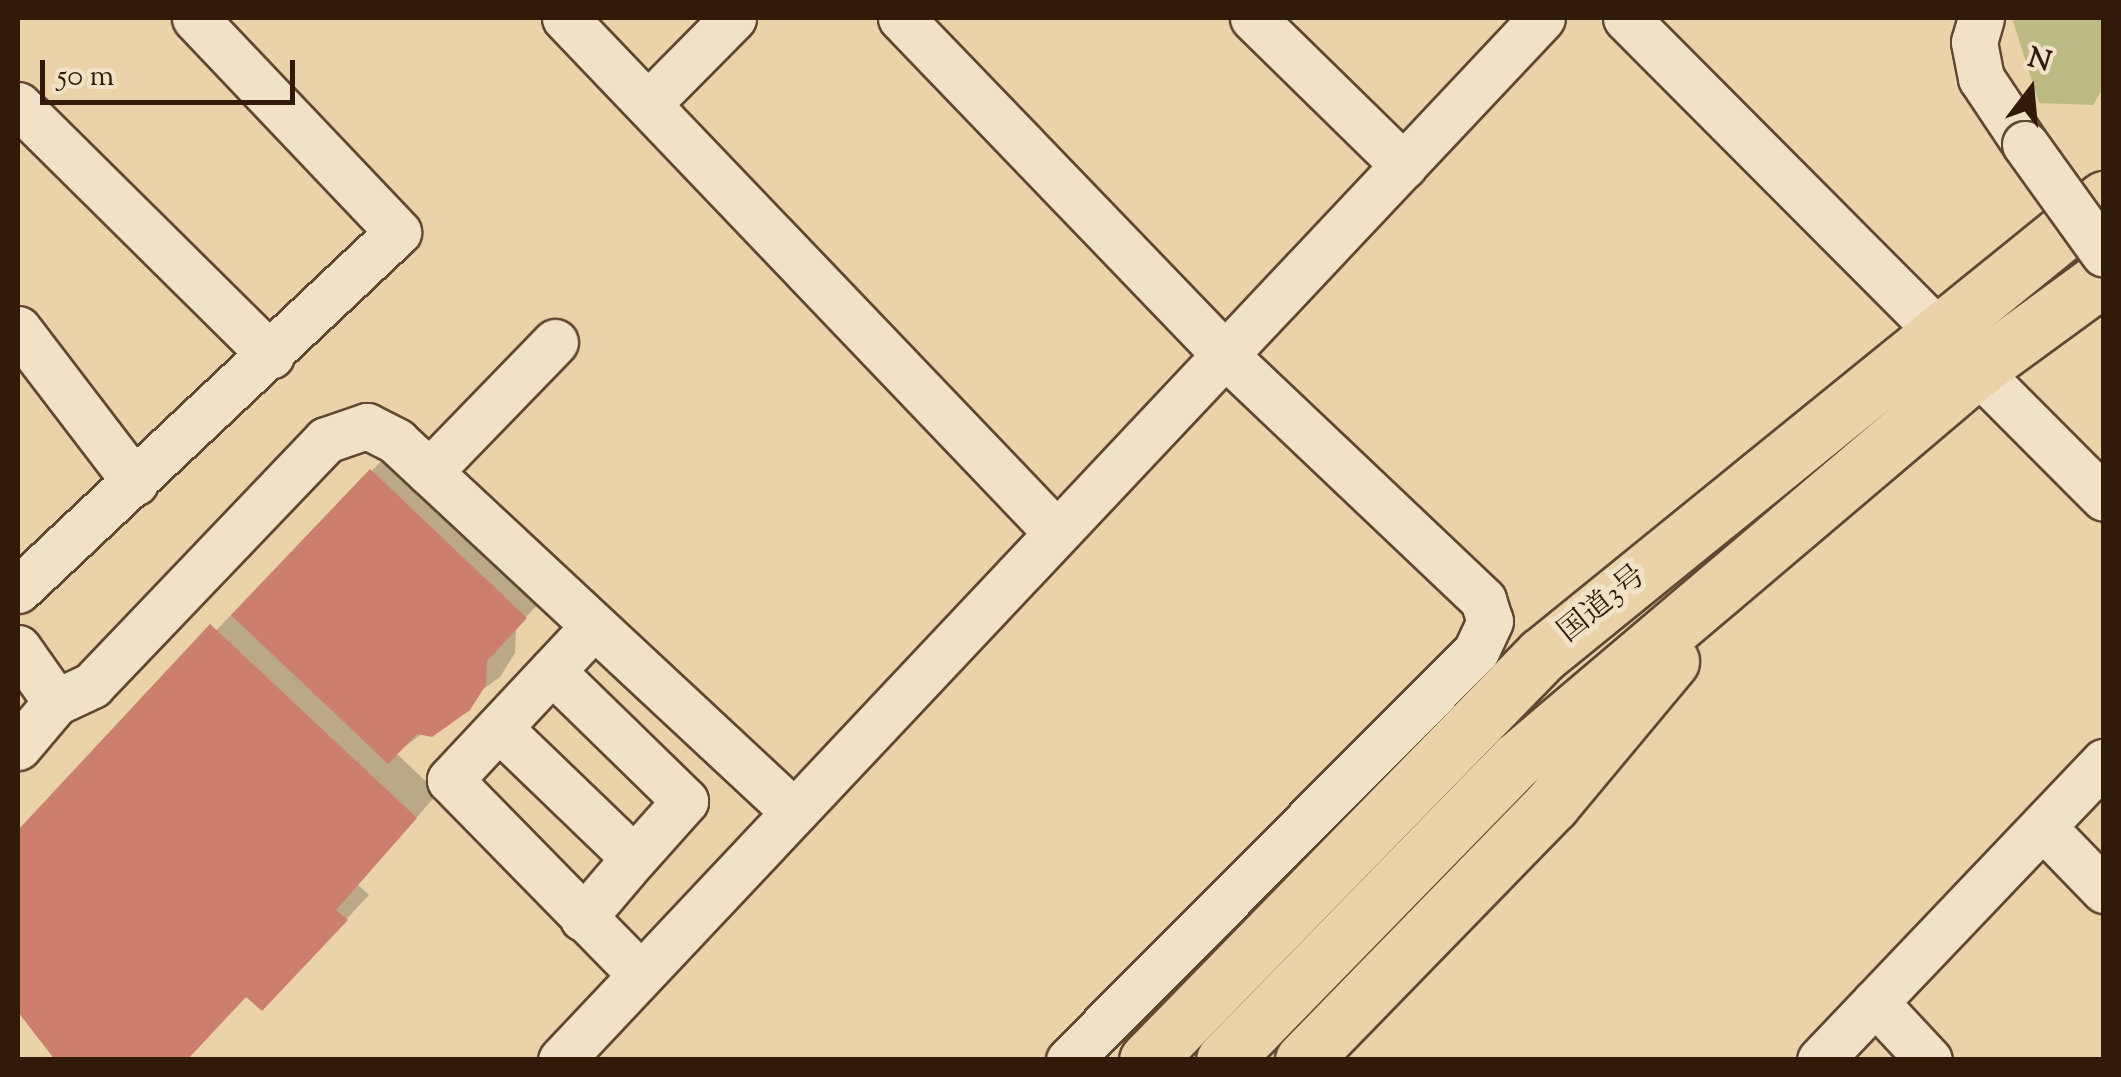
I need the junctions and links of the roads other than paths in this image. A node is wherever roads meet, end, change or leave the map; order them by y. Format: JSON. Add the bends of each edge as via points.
{"nodes":[{"id":1,"x":195,"y":18,"type":"edge"},
{"id":2,"x":565,"y":18,"type":"edge"},
{"id":3,"x":733,"y":18,"type":"edge"},
{"id":4,"x":900,"y":18,"type":"edge"},
{"id":5,"x":1253,"y":18,"type":"edge"},
{"id":6,"x":1542,"y":18,"type":"edge"},
{"id":7,"x":1626,"y":18,"type":"edge"},
{"id":8,"x":1981,"y":18,"type":"edge"},
{"id":9,"x":648,"y":104,"type":"junction"},
{"id":10,"x":18,"y":106,"type":"edge"},
{"id":11,"x":1404,"y":166,"type":"junction"},
{"id":12,"x":2104,"y":199,"type":"edge"},
{"id":13,"x":2104,"y":254,"type":"edge"},
{"id":14,"x":2104,"y":277,"type":"edge"},
{"id":15,"x":18,"y":329,"type":"edge"},
{"id":16,"x":1939,"y":332,"type":"junction"},
{"id":17,"x":555,"y":342,"type":"dead end"},
{"id":18,"x":1222,"y":354,"type":"junction"},
{"id":19,"x":270,"y":355,"type":"junction"},
{"id":20,"x":1978,"y":370,"type":"junction"},
{"id":21,"x":428,"y":472,"type":"junction"},
{"id":22,"x":135,"y":482,"type":"junction"},
{"id":23,"x":2104,"y":498,"type":"edge"},
{"id":24,"x":1056,"y":532,"type":"junction"},
{"id":25,"x":18,"y":590,"type":"edge"},
{"id":26,"x":1692,"y":607,"type":"junction"},
{"id":27,"x":592,"y":628,"type":"junction"},
{"id":28,"x":18,"y":648,"type":"edge"},
{"id":29,"x":552,"y":671,"type":"junction"},
{"id":30,"x":56,"y":702,"type":"junction"},
{"id":31,"x":498,"y":728,"type":"junction"},
{"id":32,"x":18,"y":747,"type":"edge"},
{"id":33,"x":2104,"y":762,"type":"edge"},
{"id":34,"x":792,"y":811,"type":"junction"},
{"id":35,"x":2043,"y":827,"type":"junction"},
{"id":36,"x":634,"y":858,"type":"junction"},
{"id":37,"x":2104,"y":890,"type":"edge"},
{"id":38,"x":583,"y":918,"type":"junction"},
{"id":39,"x":640,"y":974,"type":"junction"},
{"id":40,"x":1875,"y":1002,"type":"junction"},
{"id":41,"x":560,"y":1060,"type":"edge"},
{"id":42,"x":1068,"y":1060,"type":"edge"},
{"id":43,"x":1147,"y":1060,"type":"edge"},
{"id":44,"x":1224,"y":1060,"type":"edge"},
{"id":45,"x":1304,"y":1060,"type":"edge"},
{"id":46,"x":1820,"y":1060,"type":"edge"},
{"id":47,"x":1929,"y":1060,"type":"edge"}],
"edges":[{"from":1,"to":19,"type":"street","via":[[398,232]]},
{"from":2,"to":9,"type":"street"},
{"from":3,"to":9,"type":"street"},
{"from":4,"to":18,"type":"street"},
{"from":5,"to":11,"type":"street"},
{"from":6,"to":11,"type":"street"},
{"from":7,"to":16,"type":"street"},
{"from":8,"to":13,"type":"street","bridge":true,"via":[[1974,42],[1981,78]]},
{"from":9,"to":24,"type":"street"},
{"from":10,"to":19,"type":"street"},
{"from":11,"to":18,"type":"street"},
{"from":12,"to":16,"type":"highway","name":"国道3号"},
{"from":14,"to":20,"type":"highway","name":"国道3号"},
{"from":15,"to":22,"type":"street"},
{"from":16,"to":20,"type":"street"},
{"from":16,"to":43,"type":"highway","name":"国道3号","via":[[1542,655]]},
{"from":17,"to":21,"type":"street"},
{"from":18,"to":24,"type":"street"},
{"from":18,"to":42,"type":"street","via":[[1483,600],[1490,621],[1476,651]]},
{"from":19,"to":22,"type":"street"},
{"from":20,"to":23,"type":"street"},
{"from":20,"to":26,"type":"highway","name":"国道3号"},
{"from":21,"to":27,"type":"street"},
{"from":21,"to":30,"type":"street","via":[[367,426],[326,440],[92,685]]},
{"from":22,"to":25,"type":"street"},
{"from":24,"to":34,"type":"street"},
{"from":26,"to":44,"type":"highway","name":"国道3号","via":[[1517,760]]},
{"from":26,"to":45,"type":"highway","via":[[1671,661],[1552,804]]},
{"from":27,"to":29,"type":"street"},
{"from":27,"to":34,"type":"street"},
{"from":28,"to":30,"type":"street"},
{"from":29,"to":31,"type":"street"},
{"from":29,"to":36,"type":"street","via":[[685,801]]},
{"from":30,"to":32,"type":"street"},
{"from":31,"to":36,"type":"street"},
{"from":31,"to":38,"type":"street","via":[[450,780]]},
{"from":33,"to":35,"type":"street"},
{"from":34,"to":39,"type":"street"},
{"from":35,"to":37,"type":"street"},
{"from":35,"to":40,"type":"street"},
{"from":36,"to":38,"type":"street"},
{"from":38,"to":39,"type":"street"},
{"from":39,"to":41,"type":"street"},
{"from":40,"to":46,"type":"street"},
{"from":40,"to":47,"type":"street"}]}
